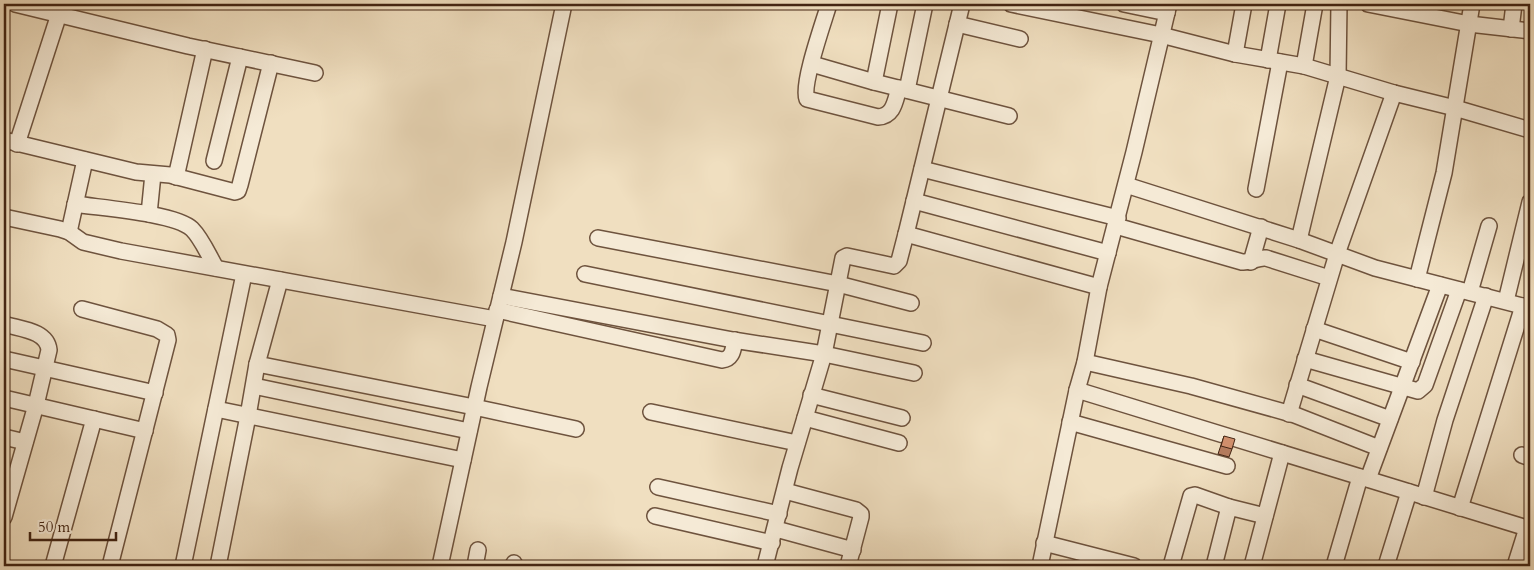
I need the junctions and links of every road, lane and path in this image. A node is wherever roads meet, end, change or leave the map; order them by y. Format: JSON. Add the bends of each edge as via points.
{"nodes":[{"id":1,"x":15,"y":4,"type":"edge"},
{"id":2,"x":564,"y":4,"type":"edge"},
{"id":3,"x":829,"y":4,"type":"edge"},
{"id":4,"x":890,"y":4,"type":"edge"},
{"id":5,"x":925,"y":4,"type":"edge"},
{"id":6,"x":962,"y":4,"type":"edge"},
{"id":7,"x":1011,"y":4,"type":"edge"},
{"id":8,"x":1124,"y":4,"type":"edge"},
{"id":9,"x":1244,"y":4,"type":"edge"},
{"id":10,"x":1278,"y":4,"type":"edge"},
{"id":11,"x":1315,"y":4,"type":"edge"},
{"id":12,"x":1339,"y":4,"type":"edge"},
{"id":13,"x":1368,"y":4,"type":"edge"},
{"id":14,"x":1472,"y":4,"type":"edge"},
{"id":15,"x":1514,"y":4,"type":"edge"},
{"id":16,"x":1168,"y":8,"type":"edge"},
{"id":17,"x":58,"y":14,"type":"junction"},
{"id":18,"x":958,"y":24,"type":"junction"},
{"id":19,"x":1469,"y":24,"type":"junction"},
{"id":20,"x":1511,"y":29,"type":"junction"},
{"id":21,"x":1530,"y":31,"type":"edge"},
{"id":22,"x":1161,"y":35,"type":"junction"},
{"id":23,"x":1020,"y":40,"type":"dead end"},
{"id":24,"x":205,"y":49,"type":"junction"},
{"id":25,"x":1235,"y":54,"type":"junction"},
{"id":26,"x":240,"y":57,"type":"junction"},
{"id":27,"x":1274,"y":61,"type":"junction"},
{"id":28,"x":272,"y":63,"type":"junction"},
{"id":29,"x":812,"y":64,"type":"junction"},
{"id":30,"x":1304,"y":66,"type":"junction"},
{"id":31,"x":315,"y":73,"type":"dead end"},
{"id":32,"x":1338,"y":76,"type":"junction"},
{"id":33,"x":874,"y":82,"type":"junction"},
{"id":34,"x":903,"y":89,"type":"junction"},
{"id":35,"x":1394,"y":93,"type":"junction"},
{"id":36,"x":940,"y":98,"type":"junction"},
{"id":37,"x":1455,"y":108,"type":"junction"},
{"id":38,"x":1009,"y":116,"type":"dead end"},
{"id":39,"x":1530,"y":130,"type":"edge"},
{"id":40,"x":10,"y":142,"type":"edge"},
{"id":41,"x":85,"y":160,"type":"junction"},
{"id":42,"x":214,"y":161,"type":"dead end"},
{"id":43,"x":922,"y":169,"type":"junction"},
{"id":44,"x":153,"y":174,"type":"junction"},
{"id":45,"x":176,"y":177,"type":"junction"},
{"id":46,"x":1126,"y":185,"type":"junction"},
{"id":47,"x":1256,"y":189,"type":"dead end"},
{"id":48,"x":914,"y":201,"type":"junction"},
{"id":49,"x":1530,"y":202,"type":"edge"},
{"id":50,"x":75,"y":204,"type":"junction"},
{"id":51,"x":149,"y":214,"type":"junction"},
{"id":52,"x":4,"y":217,"type":"edge"},
{"id":53,"x":1117,"y":222,"type":"junction"},
{"id":54,"x":1489,"y":226,"type":"dead end"},
{"id":55,"x":1261,"y":228,"type":"junction"},
{"id":56,"x":69,"y":232,"type":"junction"},
{"id":57,"x":906,"y":234,"type":"junction"},
{"id":58,"x":598,"y":238,"type":"dead end"},
{"id":59,"x":1298,"y":240,"type":"junction"},
{"id":60,"x":1525,"y":248,"type":"edge"},
{"id":61,"x":1108,"y":253,"type":"junction"},
{"id":62,"x":1337,"y":254,"type":"junction"},
{"id":63,"x":1251,"y":262,"type":"junction"},
{"id":64,"x":216,"y":268,"type":"junction"},
{"id":65,"x":244,"y":274,"type":"junction"},
{"id":66,"x":586,"y":274,"type":"dead end"},
{"id":67,"x":1330,"y":278,"type":"junction"},
{"id":68,"x":1417,"y":279,"type":"junction"},
{"id":69,"x":280,"y":280,"type":"junction"},
{"id":70,"x":838,"y":284,"type":"junction"},
{"id":71,"x":1440,"y":285,"type":"junction"},
{"id":72,"x":1099,"y":287,"type":"junction"},
{"id":73,"x":1465,"y":291,"type":"junction"},
{"id":74,"x":1486,"y":296,"type":"junction"},
{"id":75,"x":1506,"y":301,"type":"junction"},
{"id":76,"x":911,"y":303,"type":"dead end"},
{"id":77,"x":1526,"y":307,"type":"edge"},
{"id":78,"x":82,"y":309,"type":"dead end"},
{"id":79,"x":498,"y":309,"type":"junction"},
{"id":80,"x":4,"y":324,"type":"edge"},
{"id":81,"x":830,"y":324,"type":"junction"},
{"id":82,"x":1314,"y":330,"type":"junction"},
{"id":83,"x":735,"y":340,"type":"junction"},
{"id":84,"x":923,"y":343,"type":"dead end"},
{"id":85,"x":824,"y":354,"type":"junction"},
{"id":86,"x":4,"y":359,"type":"edge"},
{"id":87,"x":1305,"y":359,"type":"junction"},
{"id":88,"x":1085,"y":362,"type":"junction"},
{"id":89,"x":1412,"y":362,"type":"junction"},
{"id":90,"x":257,"y":364,"type":"junction"},
{"id":91,"x":45,"y":368,"type":"junction"},
{"id":92,"x":914,"y":373,"type":"dead end"},
{"id":93,"x":1297,"y":385,"type":"junction"},
{"id":94,"x":254,"y":386,"type":"junction"},
{"id":95,"x":1401,"y":388,"type":"junction"},
{"id":96,"x":1077,"y":390,"type":"junction"},
{"id":97,"x":155,"y":393,"type":"junction"},
{"id":98,"x":811,"y":395,"type":"junction"},
{"id":99,"x":4,"y":398,"type":"edge"},
{"id":100,"x":36,"y":405,"type":"junction"},
{"id":101,"x":474,"y":407,"type":"junction"},
{"id":102,"x":216,"y":409,"type":"junction"},
{"id":103,"x":651,"y":412,"type":"dead end"},
{"id":104,"x":1289,"y":414,"type":"junction"},
{"id":105,"x":248,"y":416,"type":"junction"},
{"id":106,"x":805,"y":418,"type":"junction"},
{"id":107,"x":902,"y":418,"type":"dead end"},
{"id":108,"x":1390,"y":418,"type":"junction"},
{"id":109,"x":94,"y":419,"type":"junction"},
{"id":110,"x":1070,"y":422,"type":"junction"},
{"id":111,"x":576,"y":429,"type":"dead end"},
{"id":112,"x":145,"y":431,"type":"junction"},
{"id":113,"x":469,"y":432,"type":"junction"},
{"id":114,"x":4,"y":437,"type":"edge"},
{"id":115,"x":24,"y":442,"type":"junction"},
{"id":116,"x":797,"y":443,"type":"junction"},
{"id":117,"x":899,"y":443,"type":"dead end"},
{"id":118,"x":1379,"y":448,"type":"junction"},
{"id":119,"x":1282,"y":453,"type":"junction"},
{"id":120,"x":463,"y":460,"type":"junction"},
{"id":121,"x":1226,"y":466,"type":"dead end"},
{"id":122,"x":1364,"y":478,"type":"junction"},
{"id":123,"x":658,"y":486,"type":"dead end"},
{"id":124,"x":785,"y":491,"type":"junction"},
{"id":125,"x":1409,"y":492,"type":"junction"},
{"id":126,"x":1424,"y":497,"type":"junction"},
{"id":127,"x":1229,"y":507,"type":"junction"},
{"id":128,"x":1460,"y":508,"type":"junction"},
{"id":129,"x":779,"y":514,"type":"junction"},
{"id":130,"x":654,"y":516,"type":"dead end"},
{"id":131,"x":1265,"y":516,"type":"junction"},
{"id":132,"x":4,"y":517,"type":"edge"},
{"id":133,"x":1528,"y":529,"type":"edge"},
{"id":134,"x":774,"y":536,"type":"junction"},
{"id":135,"x":1044,"y":544,"type":"junction"},
{"id":136,"x":478,"y":550,"type":"dead end"},
{"id":137,"x":853,"y":550,"type":"junction"},
{"id":138,"x":53,"y":566,"type":"edge"},
{"id":139,"x":110,"y":566,"type":"edge"},
{"id":140,"x":183,"y":566,"type":"edge"},
{"id":141,"x":218,"y":566,"type":"edge"},
{"id":142,"x":440,"y":566,"type":"edge"},
{"id":143,"x":475,"y":566,"type":"edge"},
{"id":144,"x":765,"y":566,"type":"edge"},
{"id":145,"x":848,"y":566,"type":"edge"},
{"id":146,"x":1040,"y":566,"type":"edge"},
{"id":147,"x":1134,"y":566,"type":"edge"},
{"id":148,"x":1171,"y":566,"type":"edge"},
{"id":149,"x":1214,"y":566,"type":"edge"},
{"id":150,"x":1252,"y":566,"type":"edge"},
{"id":151,"x":1334,"y":566,"type":"edge"},
{"id":152,"x":1386,"y":566,"type":"edge"},
{"id":153,"x":1515,"y":566,"type":"edge"}],
"edges":[{"from":1,"to":17,"type":"street"},
{"from":2,"to":79,"type":"street"},
{"from":3,"to":29,"type":"street"},
{"from":4,"to":33,"type":"street"},
{"from":5,"to":34,"type":"street"},
{"from":6,"to":18,"type":"street"},
{"from":7,"to":22,"type":"street"},
{"from":8,"to":16,"type":"street"},
{"from":9,"to":25,"type":"street"},
{"from":10,"to":27,"type":"street"},
{"from":11,"to":30,"type":"street"},
{"from":12,"to":32,"type":"street"},
{"from":13,"to":19,"type":"street"},
{"from":14,"to":19,"type":"street"},
{"from":15,"to":20,"type":"street"},
{"from":16,"to":22,"type":"street"},
{"from":17,"to":24,"type":"street"},
{"from":17,"to":40,"type":"street"},
{"from":18,"to":23,"type":"street"},
{"from":18,"to":36,"type":"street"},
{"from":19,"to":20,"type":"street"},
{"from":19,"to":37,"type":"street"},
{"from":20,"to":21,"type":"street"},
{"from":22,"to":25,"type":"street"},
{"from":22,"to":46,"type":"street"},
{"from":24,"to":26,"type":"street"},
{"from":24,"to":45,"type":"street"},
{"from":25,"to":27,"type":"street"},
{"from":26,"to":28,"type":"street"},
{"from":26,"to":42,"type":"street"},
{"from":27,"to":30,"type":"street"},
{"from":27,"to":47,"type":"street"},
{"from":28,"to":31,"type":"street"},
{"from":28,"to":45,"type":"street","via":[[238,191]]},
{"from":29,"to":33,"type":"street"},
{"from":29,"to":34,"type":"street","via":[[805,92],[810,100],[878,117],[889,114]]},
{"from":30,"to":32,"type":"street"},
{"from":32,"to":35,"type":"street"},
{"from":32,"to":59,"type":"street"},
{"from":33,"to":34,"type":"street"},
{"from":34,"to":36,"type":"street"},
{"from":35,"to":37,"type":"street"},
{"from":35,"to":62,"type":"street"},
{"from":36,"to":38,"type":"street"},
{"from":36,"to":43,"type":"street"},
{"from":37,"to":39,"type":"street"},
{"from":37,"to":68,"type":"street","via":[[1444,173]]},
{"from":40,"to":41,"type":"street"},
{"from":41,"to":44,"type":"street"},
{"from":41,"to":50,"type":"street"},
{"from":43,"to":48,"type":"street"},
{"from":43,"to":53,"type":"street"},
{"from":44,"to":45,"type":"street"},
{"from":44,"to":51,"type":"street"},
{"from":46,"to":53,"type":"street"},
{"from":46,"to":55,"type":"street"},
{"from":48,"to":57,"type":"street"},
{"from":48,"to":61,"type":"street"},
{"from":49,"to":60,"type":"street"},
{"from":50,"to":51,"type":"street"},
{"from":50,"to":56,"type":"street"},
{"from":51,"to":64,"type":"street","via":[[190,228]]},
{"from":52,"to":56,"type":"street"},
{"from":53,"to":61,"type":"street"},
{"from":53,"to":63,"type":"street","via":[[1242,262]]},
{"from":54,"to":73,"type":"street"},
{"from":55,"to":59,"type":"street"},
{"from":55,"to":63,"type":"street"},
{"from":56,"to":64,"type":"street","via":[[83,242]]},
{"from":57,"to":70,"type":"street","via":[[898,264],[890,266],[847,256]]},
{"from":57,"to":72,"type":"street"},
{"from":58,"to":70,"type":"street"},
{"from":59,"to":62,"type":"street"},
{"from":60,"to":75,"type":"street"},
{"from":61,"to":72,"type":"street"},
{"from":62,"to":67,"type":"street"},
{"from":62,"to":68,"type":"street"},
{"from":63,"to":67,"type":"street","via":[[1256,258],[1266,258]]},
{"from":64,"to":65,"type":"street"},
{"from":65,"to":69,"type":"street"},
{"from":65,"to":102,"type":"street"},
{"from":66,"to":81,"type":"street"},
{"from":67,"to":82,"type":"street"},
{"from":68,"to":71,"type":"street"},
{"from":69,"to":79,"type":"street"},
{"from":69,"to":90,"type":"street"},
{"from":70,"to":76,"type":"street"},
{"from":70,"to":81,"type":"street"},
{"from":71,"to":73,"type":"street"},
{"from":71,"to":89,"type":"street"},
{"from":72,"to":88,"type":"street"},
{"from":73,"to":74,"type":"street"},
{"from":73,"to":95,"type":"street","via":[[1424,385],[1418,392]]},
{"from":74,"to":75,"type":"street"},
{"from":74,"to":126,"type":"street","via":[[1445,420]]},
{"from":75,"to":77,"type":"street"},
{"from":77,"to":128,"type":"street"},
{"from":78,"to":97,"type":"street","via":[[157,329],[167,335]]},
{"from":79,"to":83,"type":"street"},
{"from":79,"to":83,"type":"street","via":[[722,360],[731,355]]},
{"from":79,"to":101,"type":"street"},
{"from":80,"to":91,"type":"street","via":[[44,338],[48,344]]},
{"from":81,"to":84,"type":"street"},
{"from":81,"to":85,"type":"street"},
{"from":82,"to":87,"type":"street"},
{"from":82,"to":89,"type":"street"},
{"from":83,"to":85,"type":"street"},
{"from":85,"to":92,"type":"street"},
{"from":85,"to":98,"type":"street"},
{"from":86,"to":91,"type":"street"},
{"from":87,"to":93,"type":"street"},
{"from":87,"to":95,"type":"street"},
{"from":88,"to":96,"type":"street"},
{"from":88,"to":104,"type":"street","via":[[1191,386]]},
{"from":89,"to":95,"type":"street"},
{"from":90,"to":94,"type":"street"},
{"from":90,"to":101,"type":"street"},
{"from":91,"to":97,"type":"street"},
{"from":91,"to":100,"type":"street"},
{"from":93,"to":104,"type":"street"},
{"from":93,"to":108,"type":"street"},
{"from":94,"to":105,"type":"street"},
{"from":94,"to":113,"type":"street"},
{"from":95,"to":108,"type":"street"},
{"from":96,"to":110,"type":"street"},
{"from":96,"to":119,"type":"street"},
{"from":97,"to":112,"type":"street"},
{"from":98,"to":106,"type":"street"},
{"from":98,"to":107,"type":"street"},
{"from":99,"to":100,"type":"street"},
{"from":100,"to":109,"type":"street"},
{"from":100,"to":115,"type":"street"},
{"from":101,"to":111,"type":"street"},
{"from":101,"to":113,"type":"street"},
{"from":102,"to":105,"type":"street"},
{"from":102,"to":140,"type":"street"},
{"from":103,"to":116,"type":"street"},
{"from":104,"to":118,"type":"street"},
{"from":105,"to":120,"type":"street"},
{"from":105,"to":141,"type":"street"},
{"from":106,"to":116,"type":"street"},
{"from":106,"to":117,"type":"street"},
{"from":108,"to":118,"type":"street"},
{"from":109,"to":112,"type":"street"},
{"from":109,"to":138,"type":"street"},
{"from":110,"to":121,"type":"street"},
{"from":110,"to":135,"type":"street"},
{"from":112,"to":139,"type":"street"},
{"from":113,"to":120,"type":"street"},
{"from":114,"to":115,"type":"street"},
{"from":115,"to":132,"type":"street"},
{"from":116,"to":124,"type":"street"},
{"from":118,"to":122,"type":"street"},
{"from":119,"to":122,"type":"street"},
{"from":119,"to":131,"type":"street"},
{"from":120,"to":142,"type":"street"},
{"from":122,"to":125,"type":"street"},
{"from":122,"to":151,"type":"street"},
{"from":123,"to":129,"type":"street"},
{"from":124,"to":129,"type":"street"},
{"from":124,"to":137,"type":"street","via":[[860,512]]},
{"from":125,"to":126,"type":"street"},
{"from":125,"to":152,"type":"street"},
{"from":126,"to":128,"type":"street"},
{"from":127,"to":131,"type":"street"},
{"from":127,"to":148,"type":"street","via":[[1191,496]]},
{"from":127,"to":149,"type":"street"},
{"from":128,"to":133,"type":"street"},
{"from":129,"to":134,"type":"street"},
{"from":130,"to":134,"type":"street"},
{"from":131,"to":150,"type":"street"},
{"from":133,"to":153,"type":"street"},
{"from":134,"to":137,"type":"street"},
{"from":134,"to":144,"type":"street"},
{"from":135,"to":146,"type":"street"},
{"from":135,"to":147,"type":"street"},
{"from":136,"to":143,"type":"street"},
{"from":137,"to":145,"type":"street"}]}
